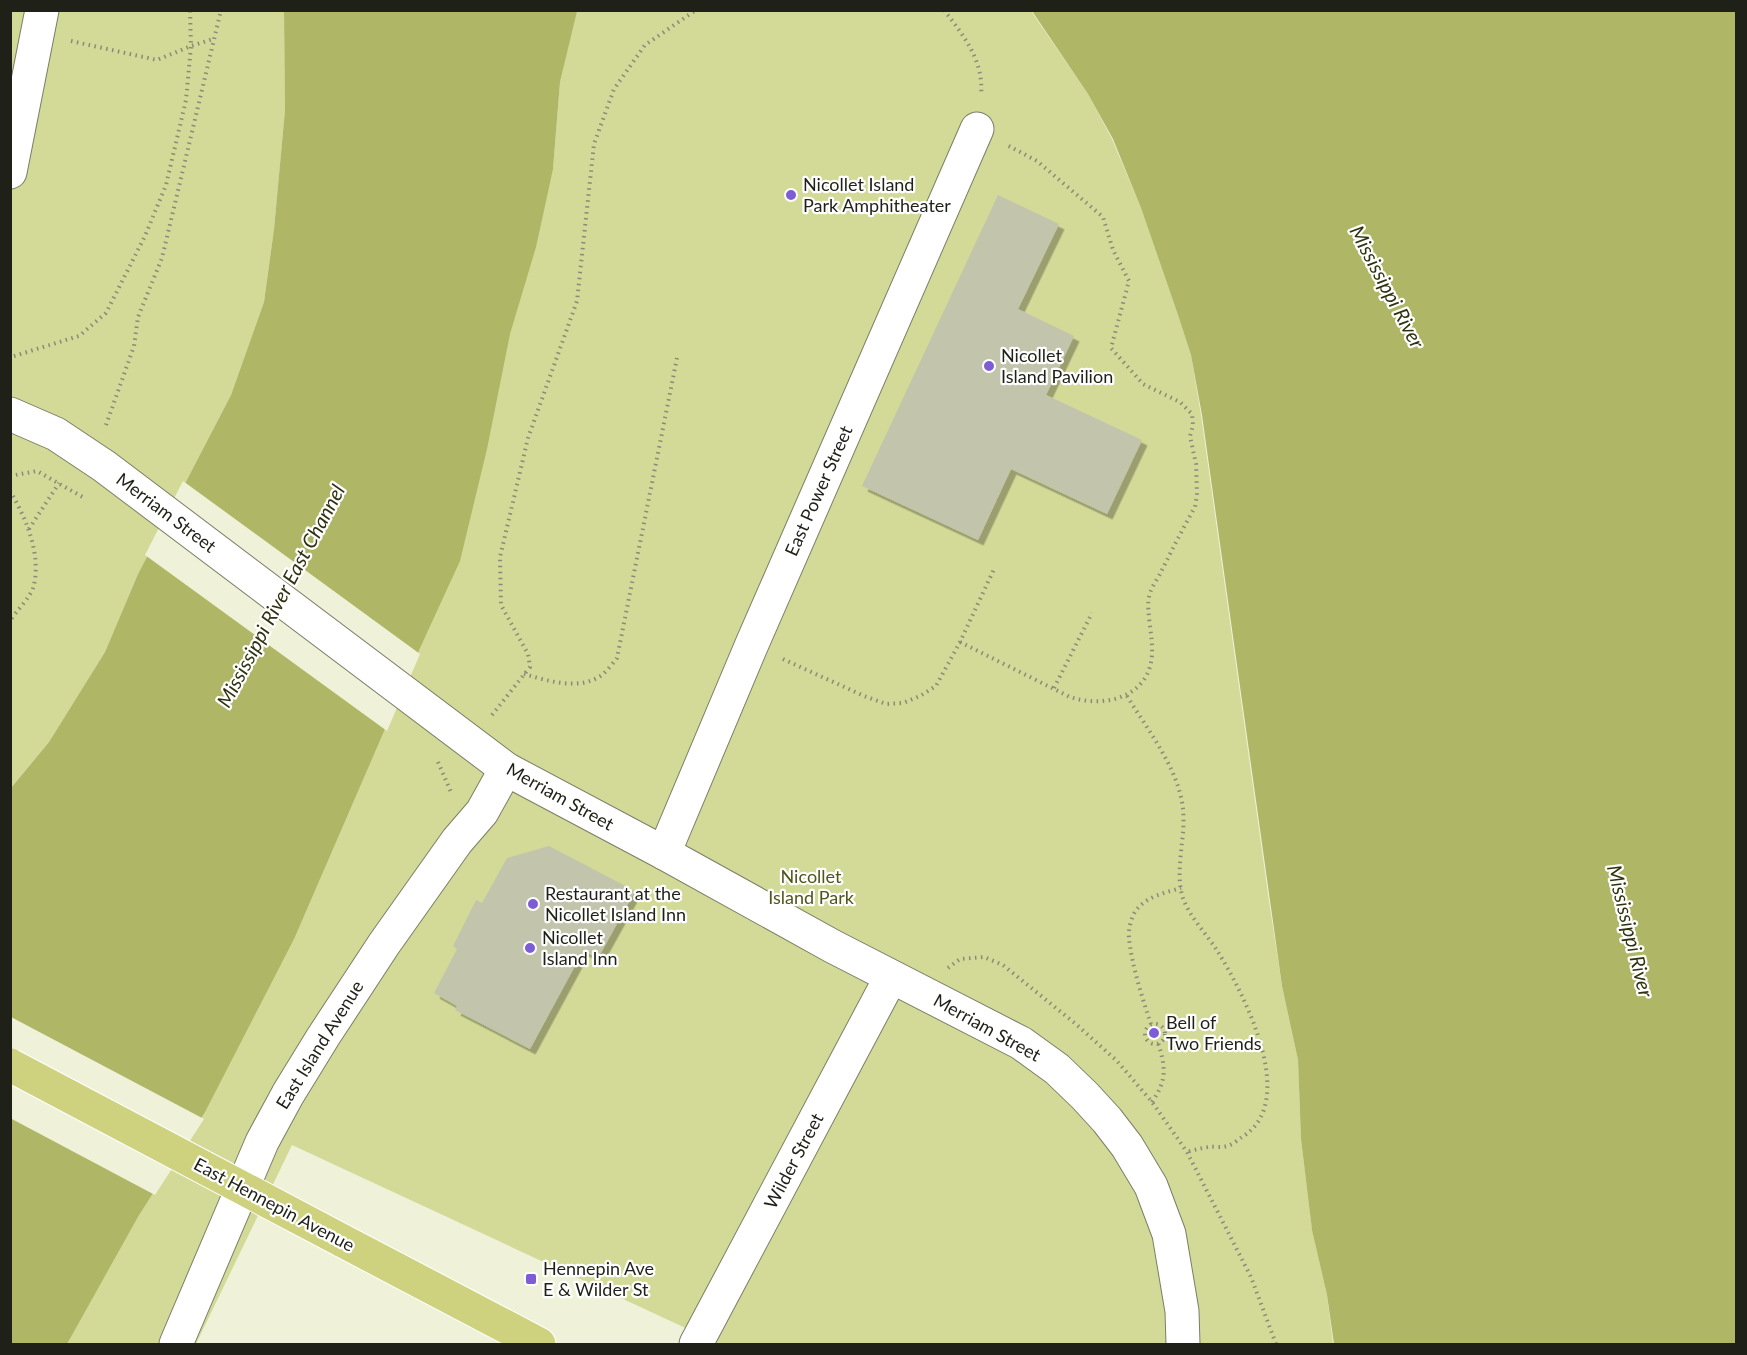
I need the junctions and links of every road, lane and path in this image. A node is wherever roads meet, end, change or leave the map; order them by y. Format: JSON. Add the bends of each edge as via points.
{"nodes":[{"id":1,"x":42,"y":10,"type":"edge"},
{"id":2,"x":190,"y":10,"type":"edge"},
{"id":3,"x":221,"y":10,"type":"edge"},
{"id":4,"x":696,"y":10,"type":"edge"},
{"id":5,"x":944,"y":10,"type":"edge"},
{"id":6,"x":214,"y":39,"type":"junction"},
{"id":7,"x":66,"y":40,"type":"dead end"},
{"id":8,"x":191,"y":46,"type":"junction"},
{"id":9,"x":977,"y":129,"type":"junction"},
{"id":10,"x":10,"y":172,"type":"edge"},
{"id":11,"x":14,"y":356,"type":"dead end"},
{"id":12,"x":677,"y":358,"type":"dead end"},
{"id":13,"x":10,"y":414,"type":"edge"},
{"id":14,"x":106,"y":424,"type":"dead end"},
{"id":15,"x":10,"y":476,"type":"edge"},
{"id":16,"x":59,"y":483,"type":"junction"},
{"id":17,"x":10,"y":491,"type":"edge"},
{"id":18,"x":86,"y":499,"type":"dead end"},
{"id":19,"x":28,"y":530,"type":"junction"},
{"id":20,"x":995,"y":567,"type":"dead end"},
{"id":21,"x":1092,"y":614,"type":"dead end"},
{"id":22,"x":10,"y":621,"type":"edge"},
{"id":23,"x":960,"y":642,"type":"junction"},
{"id":24,"x":752,"y":644,"type":"junction"},
{"id":25,"x":524,"y":674,"type":"junction"},
{"id":26,"x":1054,"y":688,"type":"junction"},
{"id":27,"x":1127,"y":696,"type":"junction"},
{"id":28,"x":492,"y":715,"type":"dead end"},
{"id":29,"x":436,"y":758,"type":"dead end"},
{"id":30,"x":506,"y":769,"type":"junction"},
{"id":31,"x":451,"y":792,"type":"dead end"},
{"id":32,"x":664,"y":853,"type":"junction"},
{"id":33,"x":1181,"y":888,"type":"junction"},
{"id":34,"x":891,"y":977,"type":"junction"},
{"id":35,"x":1151,"y":1024,"type":"junction"},
{"id":36,"x":1158,"y":1043,"type":"junction"},
{"id":37,"x":10,"y":1065,"type":"edge"},
{"id":38,"x":1152,"y":1102,"type":"dead end"},
{"id":39,"x":1186,"y":1152,"type":"dead end"},
{"id":40,"x":176,"y":1344,"type":"edge"},
{"id":41,"x":538,"y":1344,"type":"edge"},
{"id":42,"x":696,"y":1344,"type":"edge"},
{"id":43,"x":1183,"y":1344,"type":"edge"}],
"edges":[{"from":1,"to":10,"type":"street"},
{"from":2,"to":8,"type":"path"},
{"from":3,"to":6,"type":"path"},
{"from":4,"to":25,"type":"path","via":[[645,45],[614,89],[594,144],[577,301],[528,438],[500,557],[501,605],[528,654],[530,667]]},
{"from":5,"to":9,"type":"path","via":[[967,41],[983,79]]},
{"from":6,"to":8,"type":"path"},
{"from":6,"to":14,"type":"path","via":[[162,258],[138,317],[134,346]]},
{"from":7,"to":8,"type":"path","via":[[157,60]]},
{"from":8,"to":11,"type":"path","via":[[186,100],[166,185],[106,313],[79,336]]},
{"from":9,"to":24,"type":"street","name":"East Power Street"},
{"from":9,"to":27,"type":"path","via":[[1037,161],[1103,217],[1113,250],[1129,281],[1111,348],[1143,384],[1180,402],[1192,414],[1195,507],[1149,597],[1151,668]]},
{"from":12,"to":25,"type":"path","via":[[617,658],[602,675],[585,682],[558,683]]},
{"from":13,"to":30,"type":"street","name":"Merriam Street","via":[[56,434],[104,466]]},
{"from":15,"to":16,"type":"path","via":[[37,471]]},
{"from":16,"to":18,"type":"path"},
{"from":16,"to":19,"type":"path"},
{"from":17,"to":19,"type":"path"},
{"from":19,"to":22,"type":"path","via":[[34,545],[34,587]]},
{"from":20,"to":23,"type":"path"},
{"from":21,"to":26,"type":"path"},
{"from":23,"to":24,"type":"path","via":[[936,686],[903,703],[886,704]]},
{"from":23,"to":26,"type":"path"},
{"from":24,"to":32,"type":"street","name":"East Power Street"},
{"from":25,"to":28,"type":"path"},
{"from":26,"to":27,"type":"path","via":[[1085,702]]},
{"from":27,"to":33,"type":"path","via":[[1179,789],[1183,810]]},
{"from":29,"to":31,"type":"path"},
{"from":30,"to":32,"type":"street","name":"Merriam Street"},
{"from":30,"to":40,"type":"street","name":"East Island Avenue","via":[[482,812],[384,944],[288,1094],[262,1142]]},
{"from":32,"to":34,"type":"street","name":"Merriam Street"},
{"from":33,"to":35,"type":"path","via":[[1149,899],[1137,908],[1131,923],[1132,953]]},
{"from":33,"to":39,"type":"path","via":[[1190,912],[1237,983],[1248,1009],[1266,1067],[1268,1096],[1261,1120],[1249,1133],[1227,1146]]},
{"from":34,"to":42,"type":"street","name":"Wilder Street"},
{"from":34,"to":43,"type":"street","name":"Merriam Street","via":[[1021,1043],[1057,1069],[1107,1120],[1151,1186],[1169,1234],[1182,1311]]},
{"from":35,"to":36,"type":"path","via":[[1164,1030],[1163,1040]]},
{"from":35,"to":36,"type":"path","via":[[1145,1029],[1145,1036],[1148,1042]]},
{"from":36,"to":38,"type":"path","via":[[1163,1061],[1162,1088]]},
{"from":37,"to":41,"type":"main road","name":"East Hennepin Avenue","bridge":true}]}
